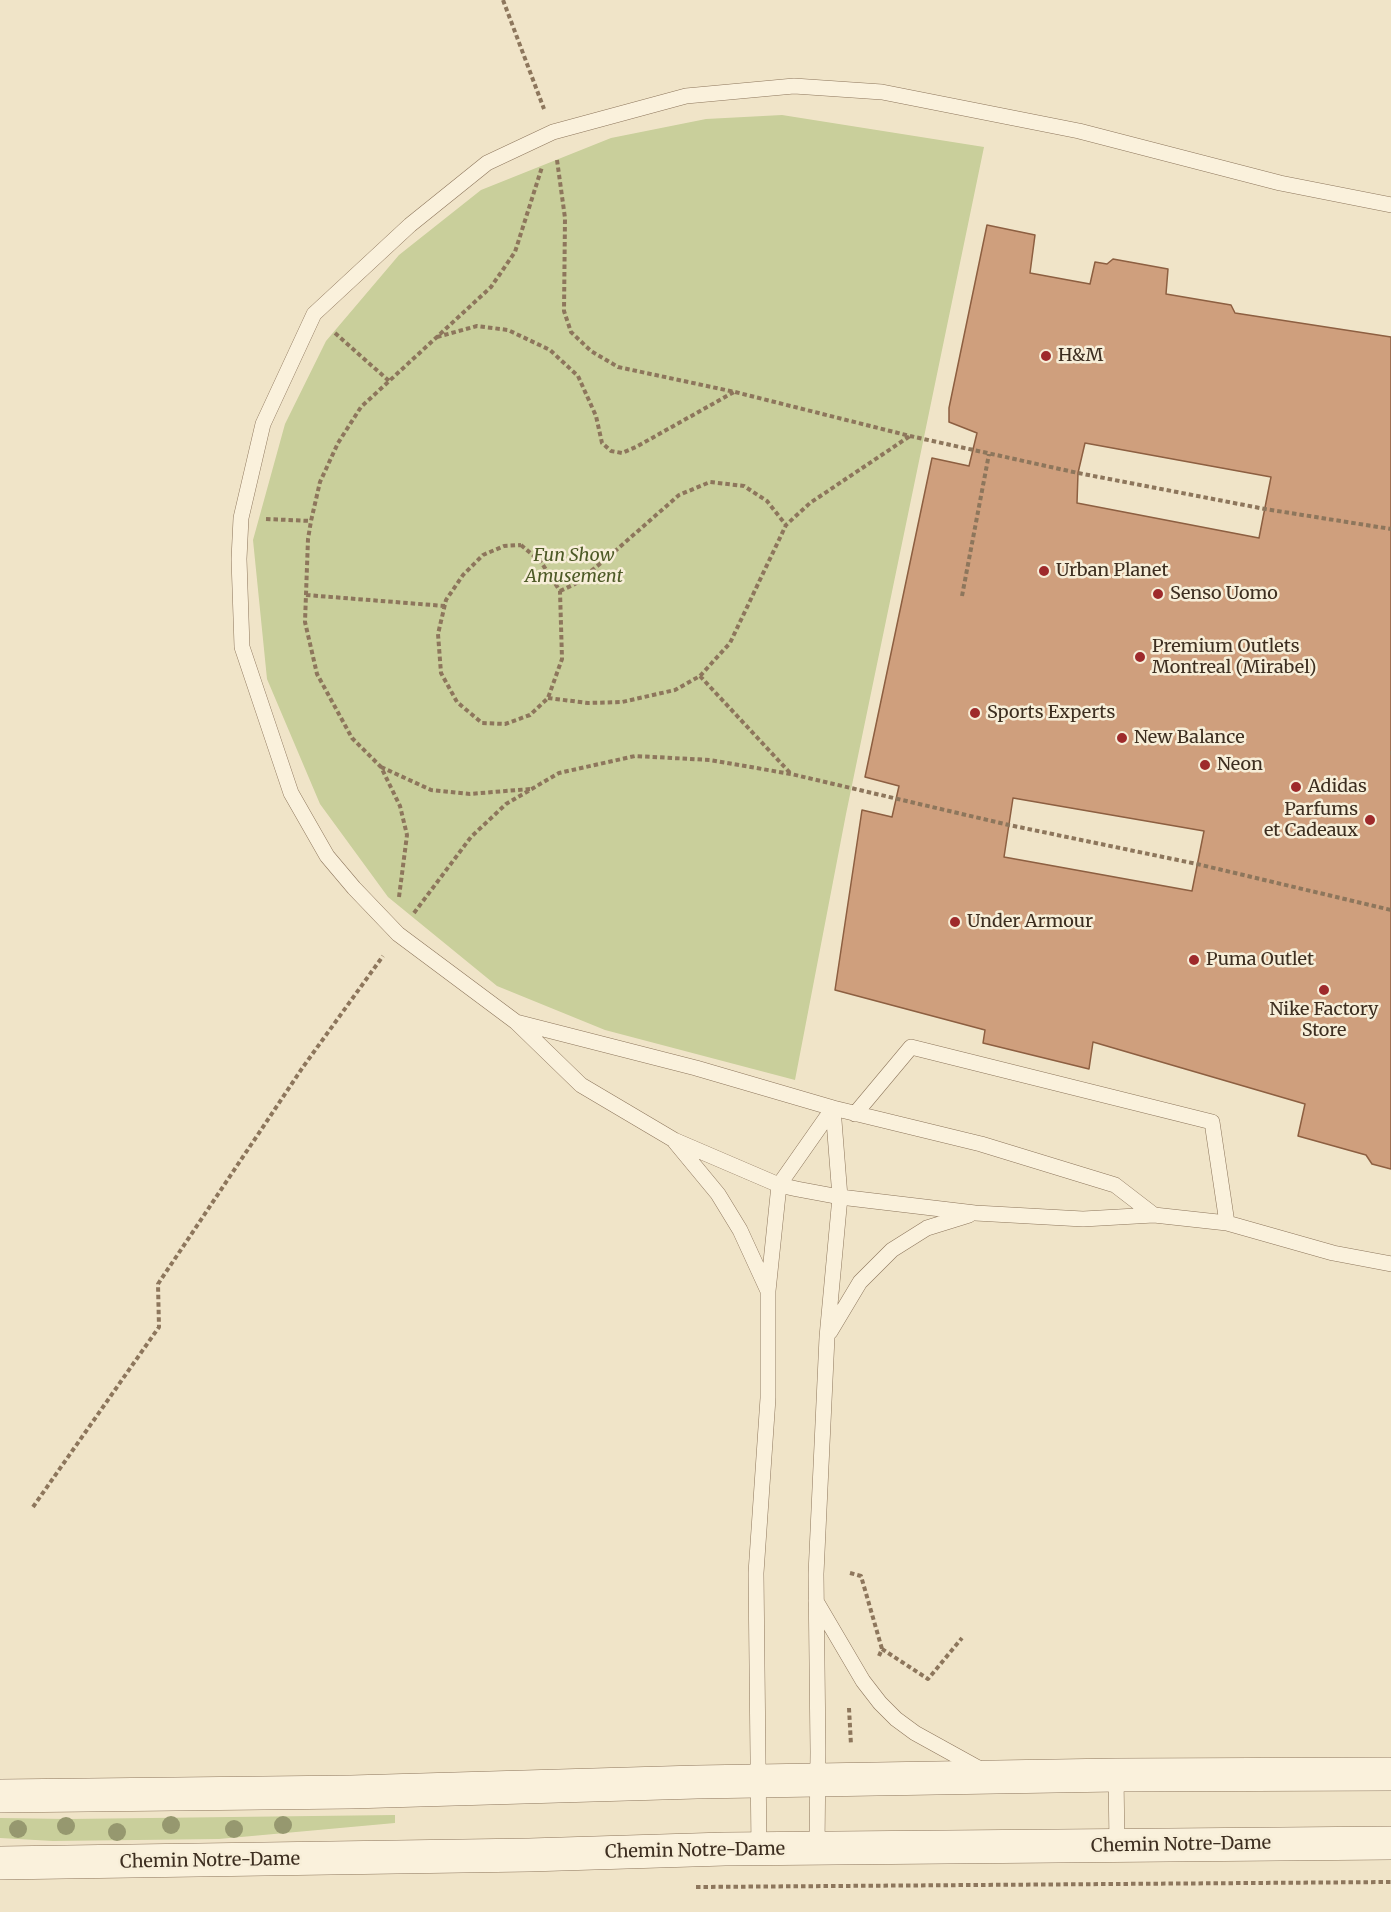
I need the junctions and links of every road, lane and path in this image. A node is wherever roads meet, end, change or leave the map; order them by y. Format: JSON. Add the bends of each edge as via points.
{"nodes":[{"id":1,"x":503,"y":0,"type":"edge"},
{"id":2,"x":553,"y":132,"type":"junction"},
{"id":3,"x":1391,"y":205,"type":"edge"},
{"id":4,"x":314,"y":314,"type":"junction"},
{"id":5,"x":436,"y":337,"type":"junction"},
{"id":6,"x":389,"y":381,"type":"junction"},
{"id":7,"x":735,"y":392,"type":"junction"},
{"id":8,"x":910,"y":436,"type":"junction"},
{"id":9,"x":989,"y":454,"type":"junction"},
{"id":10,"x":241,"y":518,"type":"junction"},
{"id":11,"x":311,"y":521,"type":"junction"},
{"id":12,"x":786,"y":525,"type":"junction"},
{"id":13,"x":1391,"y":529,"type":"edge"},
{"id":14,"x":560,"y":591,"type":"junction"},
{"id":15,"x":306,"y":595,"type":"junction"},
{"id":16,"x":962,"y":596,"type":"dead end"},
{"id":17,"x":445,"y":606,"type":"junction"},
{"id":18,"x":700,"y":676,"type":"junction"},
{"id":19,"x":548,"y":698,"type":"junction"},
{"id":20,"x":381,"y":767,"type":"junction"},
{"id":21,"x":791,"y":774,"type":"junction"},
{"id":22,"x":533,"y":789,"type":"junction"},
{"id":23,"x":1391,"y":910,"type":"edge"},
{"id":24,"x":398,"y":934,"type":"junction"},
{"id":25,"x":516,"y":1022,"type":"junction"},
{"id":26,"x":833,"y":1108,"type":"junction"},
{"id":27,"x":855,"y":1114,"type":"junction"},
{"id":28,"x":674,"y":1140,"type":"junction"},
{"id":29,"x":778,"y":1185,"type":"junction"},
{"id":30,"x":840,"y":1197,"type":"junction"},
{"id":31,"x":975,"y":1213,"type":"junction"},
{"id":32,"x":1154,"y":1215,"type":"junction"},
{"id":33,"x":1227,"y":1223,"type":"junction"},
{"id":34,"x":1391,"y":1264,"type":"edge"},
{"id":35,"x":768,"y":1292,"type":"junction"},
{"id":36,"x":827,"y":1337,"type":"junction"},
{"id":37,"x":33,"y":1507,"type":"dead end"},
{"id":38,"x":850,"y":1573,"type":"dead end"},
{"id":39,"x":816,"y":1600,"type":"junction"},
{"id":40,"x":962,"y":1638,"type":"dead end"},
{"id":41,"x":882,"y":1649,"type":"junction"},
{"id":42,"x":879,"y":1658,"type":"dead end"},
{"id":43,"x":849,"y":1698,"type":"dead end"},
{"id":44,"x":851,"y":1750,"type":"dead end"},
{"id":45,"x":1391,"y":1774,"type":"edge"},
{"id":46,"x":1116,"y":1775,"type":"junction"},
{"id":47,"x":995,"y":1777,"type":"junction"},
{"id":48,"x":759,"y":1781,"type":"junction"},
{"id":49,"x":818,"y":1781,"type":"junction"},
{"id":50,"x":0,"y":1796,"type":"edge"},
{"id":51,"x":1391,"y":1843,"type":"edge"},
{"id":52,"x":1117,"y":1845,"type":"junction"},
{"id":53,"x":817,"y":1849,"type":"junction"},
{"id":54,"x":759,"y":1850,"type":"junction"},
{"id":55,"x":0,"y":1863,"type":"edge"},
{"id":56,"x":1391,"y":1882,"type":"edge"},
{"id":57,"x":853,"y":1888,"type":"dead end"}],
"edges":[{"from":1,"to":2,"type":"path"},
{"from":2,"to":3,"type":"lane","via":[[686,96],[718,92],[794,86],[882,92],[1079,131],[1280,183]]},
{"from":2,"to":4,"type":"lane","via":[[487,162],[410,225]]},
{"from":2,"to":5,"type":"path","via":[[514,252],[491,287]]},
{"from":2,"to":7,"type":"path","via":[[565,218],[564,311],[571,332],[591,351],[618,367]]},
{"from":4,"to":6,"type":"path"},
{"from":4,"to":10,"type":"lane","via":[[263,424]]},
{"from":5,"to":6,"type":"path"},
{"from":5,"to":7,"type":"path","via":[[477,326],[508,330],[550,350],[578,376],[596,416],[602,443],[611,451],[622,453],[636,447]]},
{"from":6,"to":11,"type":"path","via":[[361,407],[338,442],[320,482]]},
{"from":7,"to":8,"type":"path"},
{"from":8,"to":9,"type":"path"},
{"from":8,"to":12,"type":"path","via":[[810,504]]},
{"from":9,"to":13,"type":"path","via":[[1265,509]]},
{"from":9,"to":16,"type":"path"},
{"from":10,"to":11,"type":"path"},
{"from":10,"to":24,"type":"lane","via":[[242,646],[291,793],[327,856]]},
{"from":11,"to":15,"type":"path"},
{"from":12,"to":14,"type":"path","via":[[767,501],[744,486],[710,482],[679,495],[606,560]]},
{"from":12,"to":18,"type":"path","via":[[730,643]]},
{"from":14,"to":17,"type":"path","via":[[541,562],[521,545],[504,546],[483,555],[463,575]]},
{"from":14,"to":19,"type":"path","via":[[562,659]]},
{"from":15,"to":17,"type":"path"},
{"from":15,"to":20,"type":"path","via":[[305,622],[317,674],[352,738]]},
{"from":17,"to":19,"type":"path","via":[[438,634],[441,674],[457,702],[482,723],[506,724],[530,715]]},
{"from":18,"to":19,"type":"path","via":[[675,690],[622,702]]},
{"from":18,"to":21,"type":"path"},
{"from":20,"to":22,"type":"path","via":[[431,790],[470,794]]},
{"from":20,"to":24,"type":"path","via":[[400,806],[407,835]]},
{"from":21,"to":22,"type":"path","via":[[710,760],[635,756],[559,773]]},
{"from":21,"to":23,"type":"path"},
{"from":22,"to":24,"type":"path","via":[[506,804],[471,837]]},
{"from":24,"to":25,"type":"lane"},
{"from":24,"to":37,"type":"path","via":[[303,1067],[158,1284],[159,1327]]},
{"from":25,"to":26,"type":"lane"},
{"from":25,"to":28,"type":"lane","via":[[581,1085]]},
{"from":26,"to":27,"type":"lane"},
{"from":26,"to":29,"type":"lane"},
{"from":26,"to":30,"type":"lane"},
{"from":27,"to":32,"type":"lane","via":[[981,1144],[1115,1185]]},
{"from":27,"to":33,"type":"lane","via":[[911,1047],[1212,1122]]},
{"from":28,"to":29,"type":"lane"},
{"from":28,"to":35,"type":"lane","via":[[718,1194],[740,1230]]},
{"from":29,"to":30,"type":"lane"},
{"from":29,"to":35,"type":"lane"},
{"from":30,"to":31,"type":"lane"},
{"from":30,"to":36,"type":"lane"},
{"from":31,"to":32,"type":"lane","via":[[1083,1219]]},
{"from":31,"to":36,"type":"lane","via":[[927,1228],[892,1250],[860,1282]]},
{"from":32,"to":33,"type":"lane"},
{"from":33,"to":34,"type":"lane","via":[[1334,1253]]},
{"from":35,"to":48,"type":"lane","via":[[768,1398],[756,1574]]},
{"from":36,"to":39,"type":"lane"},
{"from":38,"to":41,"type":"path","via":[[861,1576]]},
{"from":39,"to":47,"type":"lane","via":[[863,1681],[896,1719],[930,1743]]},
{"from":39,"to":49,"type":"lane"},
{"from":40,"to":41,"type":"path","via":[[928,1679]]},
{"from":41,"to":42,"type":"path"},
{"from":43,"to":44,"type":"path"},
{"from":45,"to":46,"type":"street"},
{"from":46,"to":47,"type":"street"},
{"from":46,"to":52,"type":"lane"},
{"from":47,"to":49,"type":"street"},
{"from":48,"to":49,"type":"street"},
{"from":48,"to":50,"type":"street"},
{"from":48,"to":54,"type":"lane"},
{"from":49,"to":53,"type":"lane"},
{"from":51,"to":52,"type":"street","name":"Chemin Notre-Dame"},
{"from":52,"to":53,"type":"street","name":"Chemin Notre-Dame"},
{"from":53,"to":54,"type":"street","name":"Chemin Notre-Dame"},
{"from":54,"to":55,"type":"street","name":"Chemin Notre-Dame"},
{"from":56,"to":57,"type":"path"}]}
